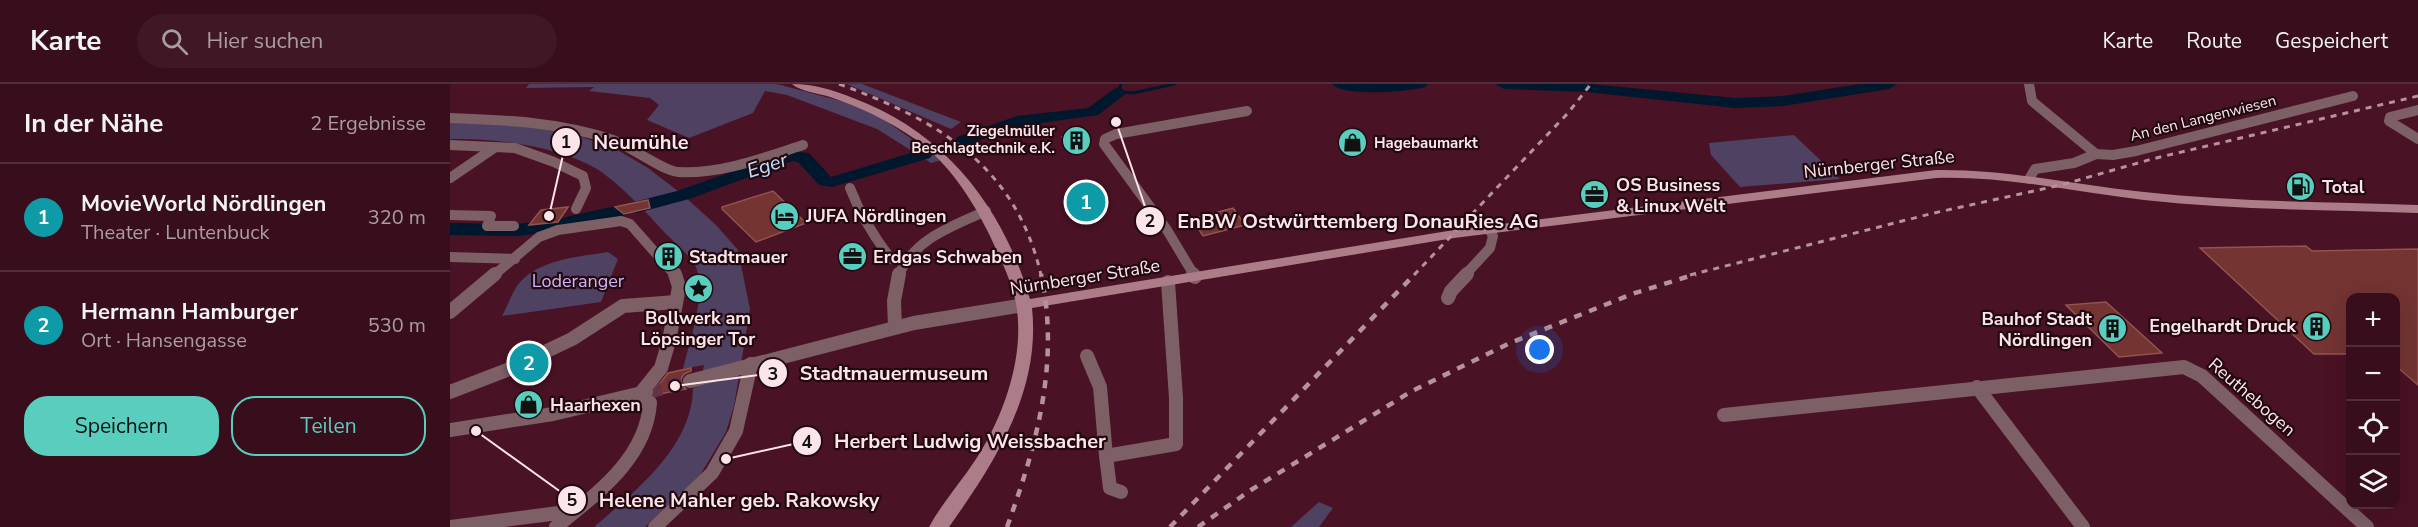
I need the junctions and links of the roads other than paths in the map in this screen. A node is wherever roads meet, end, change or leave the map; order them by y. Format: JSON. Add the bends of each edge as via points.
{"nodes":[{"id":1,"x":797,"y":84,"type":"edge"},
{"id":2,"x":2029,"y":84,"type":"edge"},
{"id":3,"x":2353,"y":96,"type":"dead end"},
{"id":4,"x":2418,"y":110,"type":"edge"},
{"id":5,"x":1247,"y":111,"type":"dead end"},
{"id":6,"x":450,"y":118,"type":"edge"},
{"id":7,"x":2418,"y":139,"type":"edge"},
{"id":8,"x":450,"y":145,"type":"edge"},
{"id":9,"x":803,"y":145,"type":"dead end"},
{"id":10,"x":494,"y":148,"type":"junction"},
{"id":11,"x":2096,"y":154,"type":"junction"},
{"id":12,"x":450,"y":178,"type":"edge"},
{"id":13,"x":2029,"y":179,"type":"junction"},
{"id":14,"x":849,"y":188,"type":"dead end"},
{"id":15,"x":576,"y":209,"type":"dead end"},
{"id":16,"x":2418,"y":209,"type":"edge"},
{"id":17,"x":986,"y":211,"type":"junction"},
{"id":18,"x":450,"y":215,"type":"edge"},
{"id":19,"x":514,"y":226,"type":"dead end"},
{"id":20,"x":1489,"y":229,"type":"junction"},
{"id":21,"x":450,"y":257,"type":"edge"},
{"id":22,"x":515,"y":259,"type":"junction"},
{"id":23,"x":904,"y":261,"type":"junction"},
{"id":24,"x":1195,"y":277,"type":"junction"},
{"id":25,"x":1168,"y":282,"type":"junction"},
{"id":26,"x":1448,"y":298,"type":"dead end"},
{"id":27,"x":676,"y":302,"type":"junction"},
{"id":28,"x":1024,"y":305,"type":"junction"},
{"id":29,"x":450,"y":312,"type":"edge"},
{"id":30,"x":895,"y":327,"type":"junction"},
{"id":31,"x":1087,"y":356,"type":"dead end"},
{"id":32,"x":751,"y":364,"type":"junction"},
{"id":33,"x":690,"y":381,"type":"tunnel mouth"},
{"id":34,"x":1977,"y":387,"type":"junction"},
{"id":35,"x":450,"y":392,"type":"edge"},
{"id":36,"x":644,"y":393,"type":"junction"},
{"id":37,"x":1724,"y":415,"type":"dead end"},
{"id":38,"x":450,"y":430,"type":"edge"},
{"id":39,"x":1106,"y":456,"type":"junction"},
{"id":40,"x":1121,"y":492,"type":"dead end"},
{"id":41,"x":575,"y":511,"type":"junction"},
{"id":42,"x":450,"y":527,"type":"edge"},
{"id":43,"x":556,"y":527,"type":"edge"},
{"id":44,"x":655,"y":527,"type":"edge"},
{"id":45,"x":939,"y":527,"type":"edge"},
{"id":46,"x":2083,"y":527,"type":"edge"},
{"id":47,"x":2367,"y":527,"type":"edge"}],
"edges":[{"from":1,"to":17,"type":"main road","via":[[850,100],[901,124],[945,157]]},
{"from":2,"to":11,"type":"street","via":[[2032,101]]},
{"from":3,"to":11,"type":"street","name":"An den Langenwiesen","via":[[2136,151]]},
{"from":4,"to":7,"type":"street","via":[[2390,117],[2389,121]]},
{"from":5,"to":24,"type":"street","via":[[1105,139],[1104,144],[1167,230]]},
{"from":6,"to":9,"type":"street","via":[[566,126],[615,141],[676,172],[736,167]]},
{"from":8,"to":10,"type":"street"},
{"from":10,"to":12,"type":"street"},
{"from":10,"to":15,"type":"street","via":[[515,148],[583,176],[586,188]]},
{"from":11,"to":13,"type":"street","name":"An den Langenwiesen","via":[[2074,164],[2035,169]]},
{"from":13,"to":16,"type":"main road","name":"Nürnberger Straße","via":[[2186,200]]},
{"from":13,"to":20,"type":"main road","name":"Nürnberger Straße","via":[[1980,173],[1936,174]]},
{"from":14,"to":23,"type":"street","via":[[880,246],[891,259]]},
{"from":17,"to":23,"type":"street","via":[[926,240]]},
{"from":17,"to":28,"type":"main road"},
{"from":18,"to":19,"type":"street","via":[[491,216],[487,226]]},
{"from":20,"to":24,"type":"main road","name":"Nürnberger Straße"},
{"from":20,"to":26,"type":"street","via":[[1493,236],[1490,248]]},
{"from":21,"to":22,"type":"street"},
{"from":22,"to":27,"type":"street","via":[[539,237],[558,230],[621,221],[635,227],[675,274],[679,287]]},
{"from":22,"to":29,"type":"street"},
{"from":23,"to":30,"type":"street","via":[[897,275]]},
{"from":24,"to":25,"type":"main road","name":"Nürnberger Straße"},
{"from":25,"to":28,"type":"main road","name":"Nürnberger Straße"},
{"from":25,"to":39,"type":"street","via":[[1176,444]]},
{"from":27,"to":35,"type":"street","via":[[623,306],[572,339]]},
{"from":27,"to":36,"type":"street","via":[[661,368]]},
{"from":28,"to":30,"type":"street","name":"Nürnberger Straße"},
{"from":28,"to":45,"type":"main road","via":[[1022,356],[1005,419],[988,453]]},
{"from":30,"to":32,"type":"street","name":"Nürnberger Straße"},
{"from":31,"to":39,"type":"street","via":[[1100,387]]},
{"from":32,"to":33,"type":"street","name":"Nürnberger Straße"},
{"from":32,"to":44,"type":"street","via":[[736,430],[712,473]]},
{"from":34,"to":37,"type":"street","name":"Reuthebogen"},
{"from":34,"to":46,"type":"street"},
{"from":34,"to":47,"type":"street","name":"Reuthebogen","via":[[2184,367],[2202,376]]},
{"from":36,"to":38,"type":"street","via":[[553,414]]},
{"from":36,"to":41,"type":"street","via":[[641,400],[650,403],[651,414],[630,459]]},
{"from":39,"to":40,"type":"street","via":[[1110,488]]},
{"from":41,"to":42,"type":"street"},
{"from":41,"to":43,"type":"street"}]}
